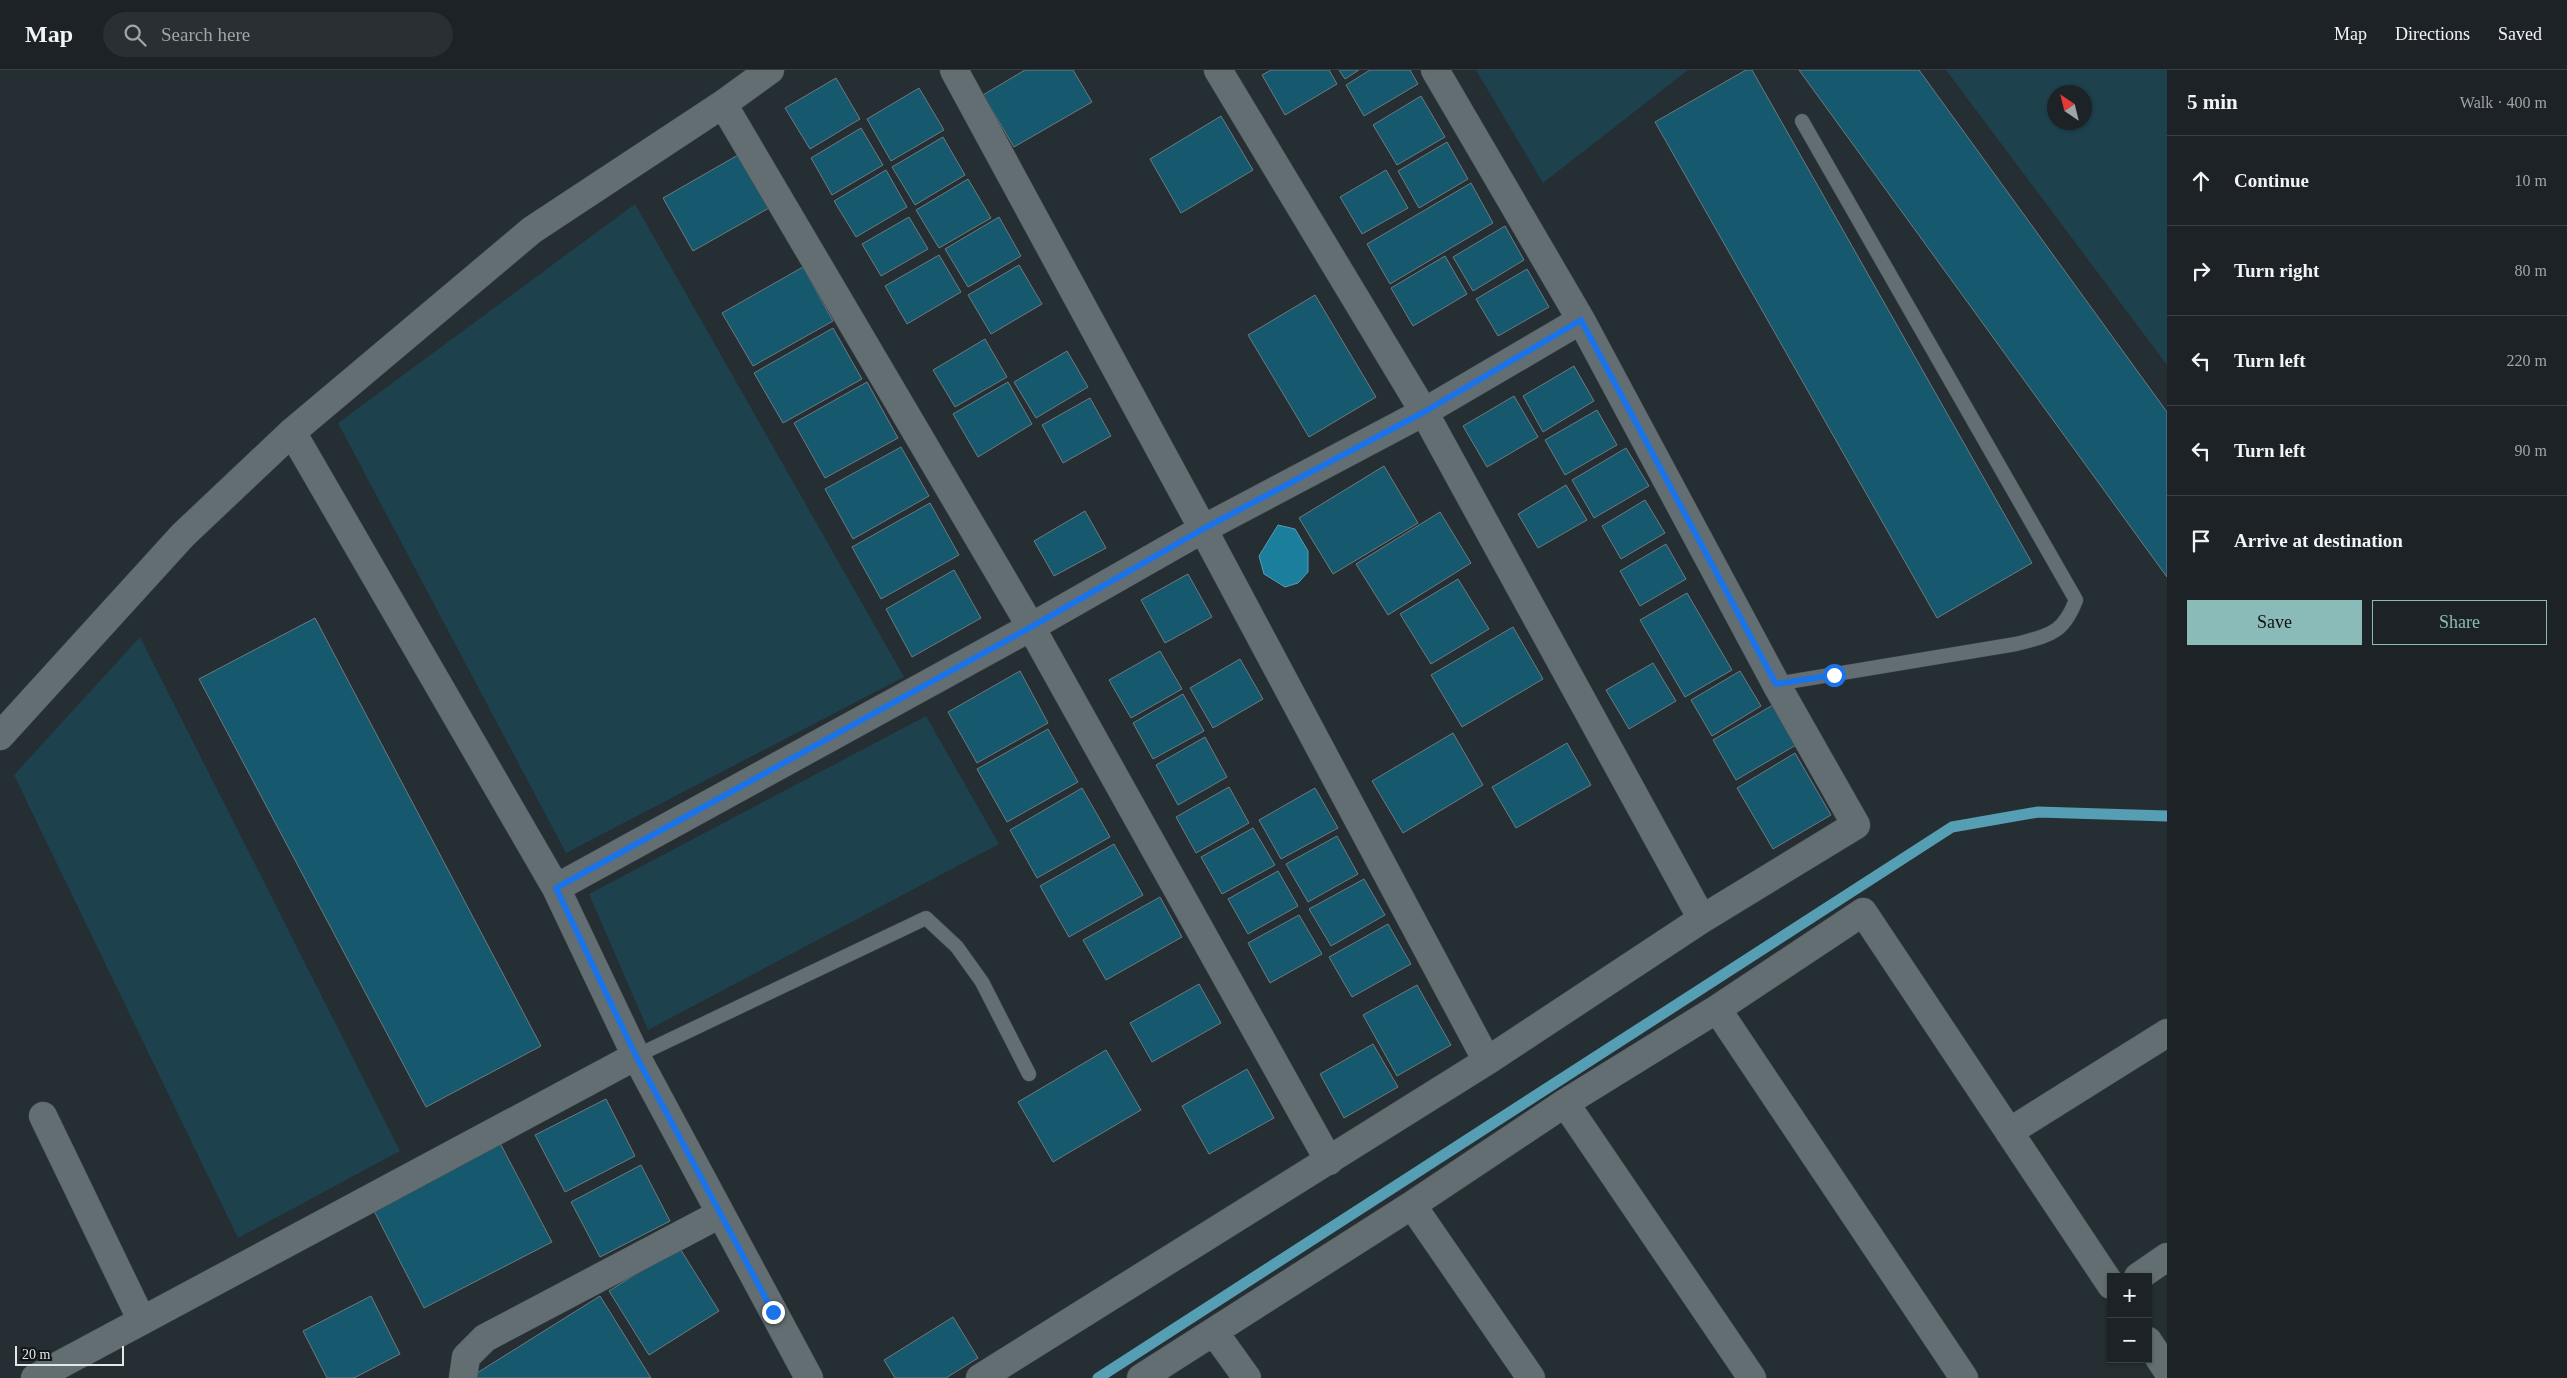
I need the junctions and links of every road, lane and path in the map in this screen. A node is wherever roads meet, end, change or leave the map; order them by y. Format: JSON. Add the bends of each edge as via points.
{"nodes":[{"id":1,"x":770,"y":70,"type":"edge"},
{"id":2,"x":954,"y":70,"type":"edge"},
{"id":3,"x":1218,"y":70,"type":"edge"},
{"id":4,"x":1435,"y":70,"type":"edge"},
{"id":5,"x":722,"y":104,"type":"junction"},
{"id":6,"x":1802,"y":121,"type":"dead end"},
{"id":7,"x":1581,"y":320,"type":"junction"},
{"id":8,"x":1424,"y":412,"type":"junction"},
{"id":9,"x":292,"y":432,"type":"junction"},
{"id":10,"x":1203,"y":529,"type":"junction"},
{"id":11,"x":1031,"y":627,"type":"junction"},
{"id":12,"x":1776,"y":684,"type":"junction"},
{"id":13,"x":0,"y":736,"type":"edge"},
{"id":14,"x":556,"y":888,"type":"junction"},
{"id":15,"x":1702,"y":918,"type":"junction"},
{"id":16,"x":1717,"y":1009,"type":"junction"},
{"id":17,"x":2167,"y":1033,"type":"edge"},
{"id":18,"x":636,"y":1056,"type":"junction"},
{"id":19,"x":1487,"y":1061,"type":"junction"},
{"id":20,"x":1029,"y":1074,"type":"dead end"},
{"id":21,"x":1565,"y":1103,"type":"junction"},
{"id":22,"x":43,"y":1116,"type":"dead end"},
{"id":23,"x":2010,"y":1132,"type":"junction"},
{"id":24,"x":1329,"y":1161,"type":"junction"},
{"id":25,"x":1412,"y":1205,"type":"junction"},
{"id":26,"x":720,"y":1214,"type":"junction"},
{"id":27,"x":2167,"y":1257,"type":"edge"},
{"id":28,"x":2144,"y":1273,"type":"edge"},
{"id":29,"x":2107,"y":1279,"type":"edge"},
{"id":30,"x":142,"y":1320,"type":"junction"},
{"id":31,"x":1214,"y":1332,"type":"junction"},
{"id":32,"x":2152,"y":1347,"type":"edge"},
{"id":33,"x":2167,"y":1370,"type":"edge"},
{"id":34,"x":35,"y":1378,"type":"edge"},
{"id":35,"x":463,"y":1378,"type":"edge"},
{"id":36,"x":809,"y":1378,"type":"edge"},
{"id":37,"x":980,"y":1378,"type":"edge"},
{"id":38,"x":1141,"y":1378,"type":"edge"},
{"id":39,"x":1247,"y":1378,"type":"edge"},
{"id":40,"x":1531,"y":1378,"type":"edge"},
{"id":41,"x":1752,"y":1378,"type":"edge"},
{"id":42,"x":1964,"y":1378,"type":"edge"}],
"edges":[{"from":1,"to":5,"type":"street"},
{"from":2,"to":10,"type":"street"},
{"from":3,"to":8,"type":"street"},
{"from":4,"to":7,"type":"street"},
{"from":5,"to":9,"type":"street","via":[[532,230]]},
{"from":5,"to":11,"type":"street"},
{"from":6,"to":12,"type":"lane","via":[[2076,600],[2068,621],[2046,636],[2016,644]]},
{"from":7,"to":8,"type":"street"},
{"from":7,"to":12,"type":"street"},
{"from":8,"to":10,"type":"street"},
{"from":8,"to":15,"type":"street"},
{"from":9,"to":13,"type":"street","via":[[183,536]]},
{"from":9,"to":14,"type":"street"},
{"from":10,"to":11,"type":"street"},
{"from":10,"to":19,"type":"street"},
{"from":11,"to":14,"type":"street"},
{"from":11,"to":24,"type":"street"},
{"from":12,"to":15,"type":"street","via":[[1856,825]]},
{"from":14,"to":18,"type":"street"},
{"from":15,"to":19,"type":"street"},
{"from":16,"to":21,"type":"street"},
{"from":16,"to":23,"type":"street","via":[[1863,912]]},
{"from":16,"to":42,"type":"street"},
{"from":17,"to":23,"type":"street"},
{"from":18,"to":20,"type":"lane","via":[[926,918],[957,947],[982,982]]},
{"from":18,"to":26,"type":"street"},
{"from":18,"to":30,"type":"street"},
{"from":19,"to":24,"type":"street"},
{"from":21,"to":25,"type":"street"},
{"from":21,"to":41,"type":"street"},
{"from":22,"to":30,"type":"street"},
{"from":23,"to":29,"type":"street"},
{"from":24,"to":37,"type":"street"},
{"from":25,"to":31,"type":"street"},
{"from":25,"to":40,"type":"street"},
{"from":26,"to":35,"type":"street","via":[[485,1338],[466,1357]]},
{"from":26,"to":36,"type":"street"},
{"from":27,"to":28,"type":"street"},
{"from":30,"to":34,"type":"street"},
{"from":31,"to":38,"type":"street"},
{"from":31,"to":39,"type":"street"},
{"from":32,"to":33,"type":"street"}]}
